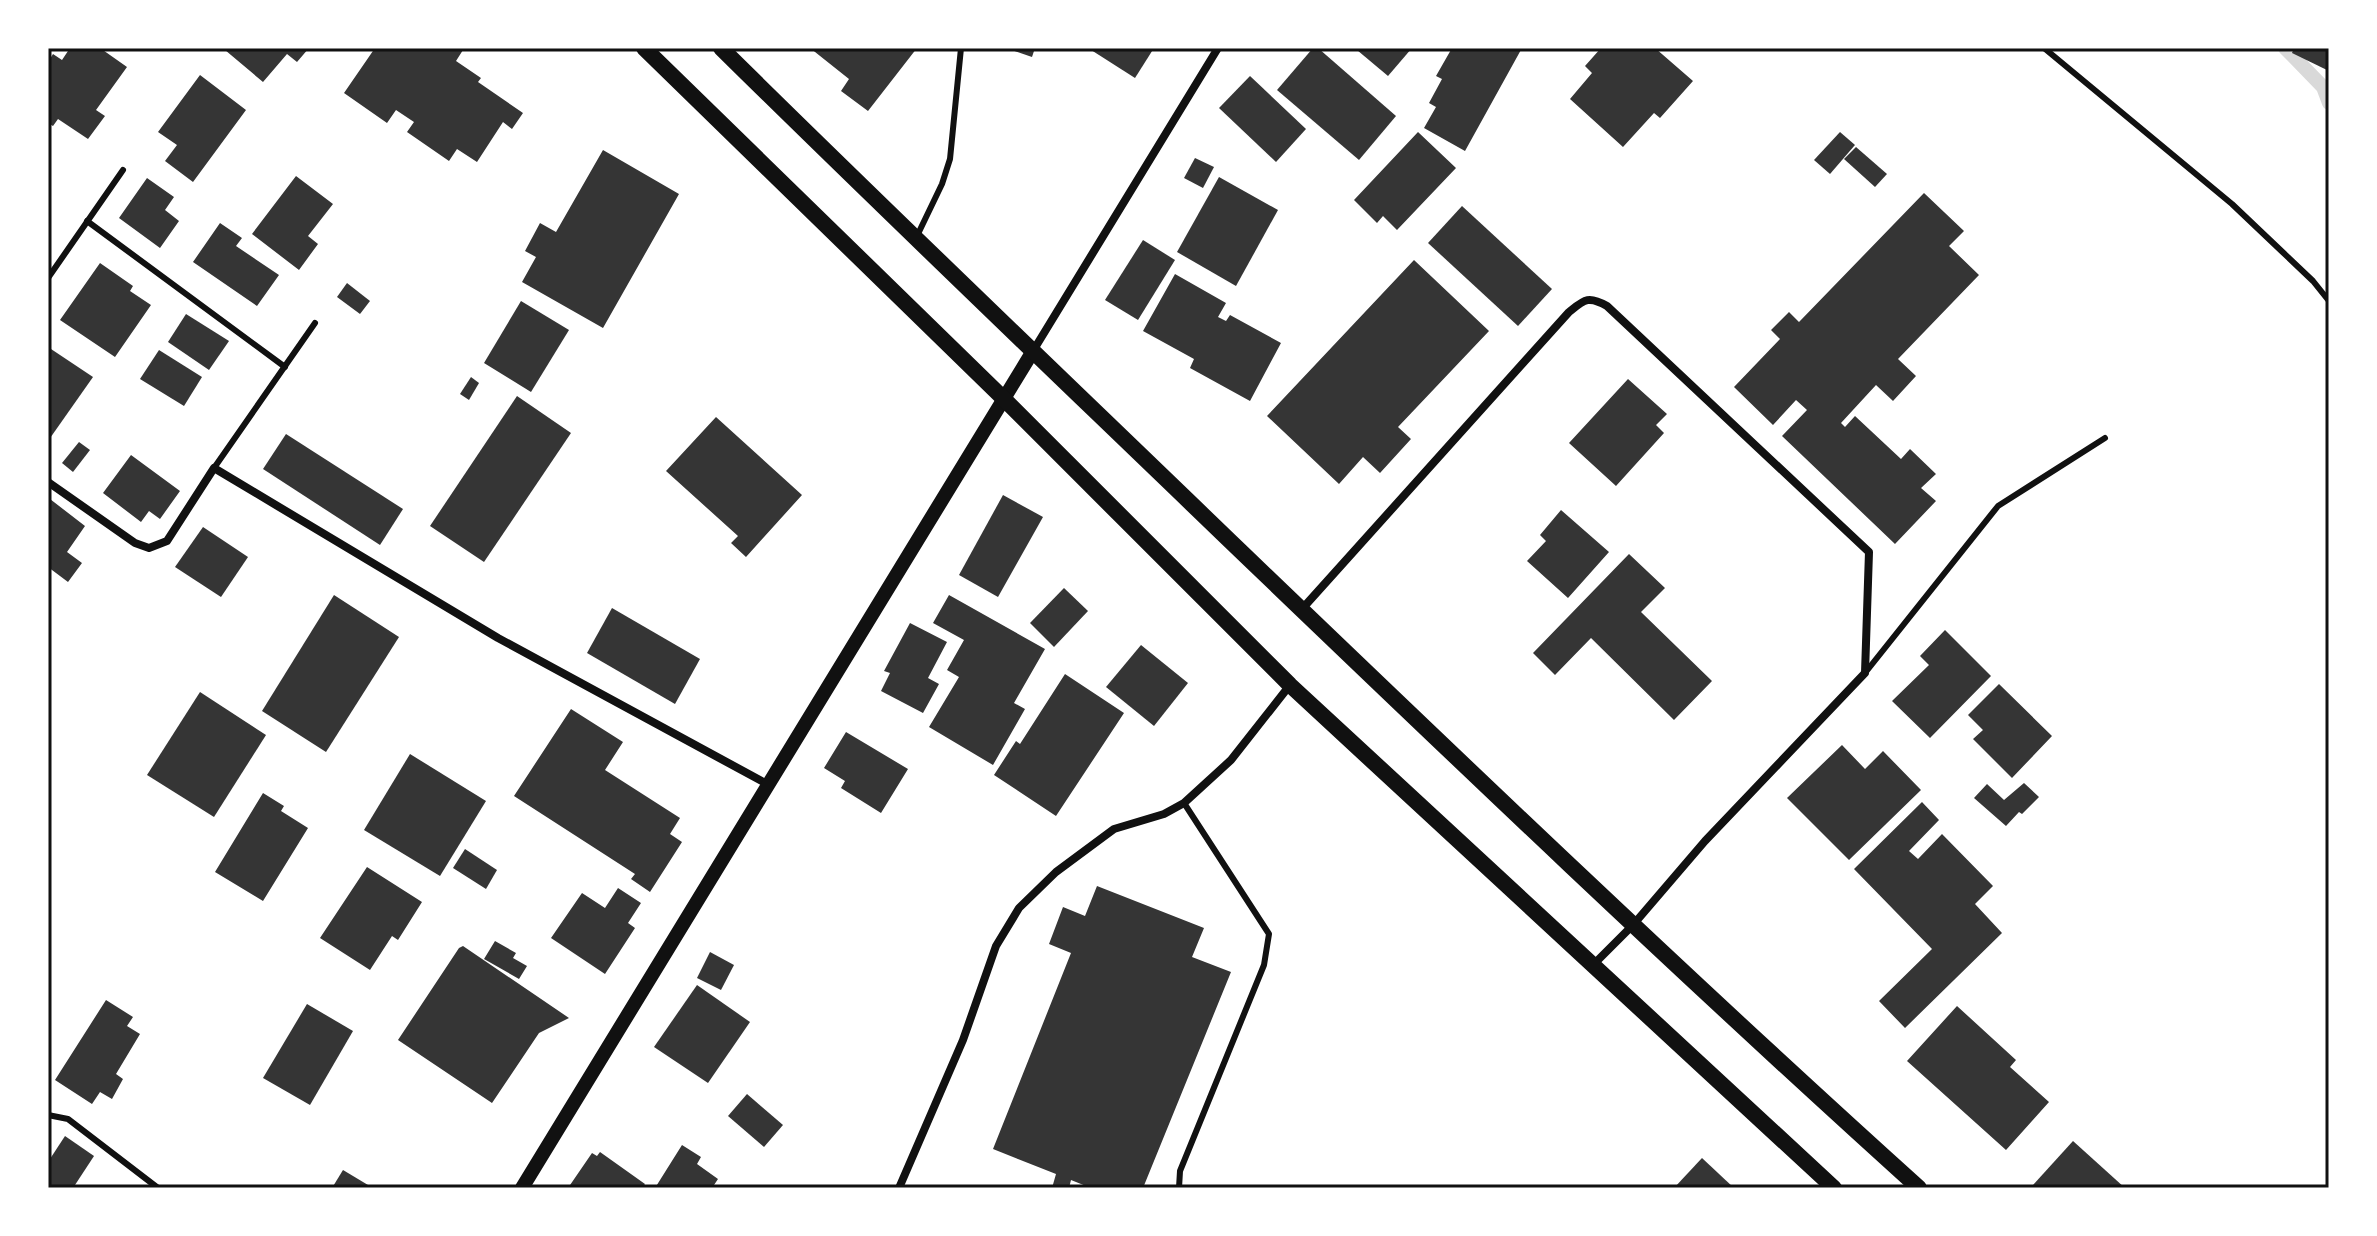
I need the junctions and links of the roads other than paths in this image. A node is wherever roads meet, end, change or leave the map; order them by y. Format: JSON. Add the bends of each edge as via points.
{"nodes":[{"id":1,"x":644,"y":48,"type":"edge"},
{"id":2,"x":721,"y":48,"type":"edge"},
{"id":3,"x":961,"y":48,"type":"edge"},
{"id":4,"x":1218,"y":48,"type":"edge"},
{"id":5,"x":2044,"y":48,"type":"edge"},
{"id":6,"x":123,"y":170,"type":"dead end"},
{"id":7,"x":87,"y":221,"type":"junction"},
{"id":8,"x":915,"y":240,"type":"junction"},
{"id":9,"x":48,"y":278,"type":"edge"},
{"id":10,"x":2329,"y":301,"type":"edge"},
{"id":11,"x":315,"y":323,"type":"dead end"},
{"id":12,"x":1033,"y":351,"type":"junction"},
{"id":13,"x":285,"y":367,"type":"junction"},
{"id":14,"x":1005,"y":400,"type":"junction"},
{"id":15,"x":2105,"y":438,"type":"dead end"},
{"id":16,"x":214,"y":468,"type":"junction"},
{"id":17,"x":48,"y":482,"type":"edge"},
{"id":18,"x":1301,"y":609,"type":"junction"},
{"id":19,"x":1865,"y":673,"type":"junction"},
{"id":20,"x":1290,"y":685,"type":"junction"},
{"id":21,"x":770,"y":785,"type":"junction"},
{"id":22,"x":1184,"y":803,"type":"junction"},
{"id":23,"x":1633,"y":925,"type":"junction"},
{"id":24,"x":1593,"y":966,"type":"junction"},
{"id":25,"x":48,"y":1115,"type":"edge"},
{"id":26,"x":158,"y":1188,"type":"edge"},
{"id":27,"x":522,"y":1188,"type":"edge"},
{"id":28,"x":899,"y":1188,"type":"edge"},
{"id":29,"x":1179,"y":1188,"type":"edge"},
{"id":30,"x":1834,"y":1188,"type":"edge"},
{"id":31,"x":1919,"y":1188,"type":"edge"}],
"edges":[{"from":1,"to":14,"type":"main road"},
{"from":2,"to":8,"type":"main road"},
{"from":3,"to":8,"type":"lane","via":[[950,159]]},
{"from":4,"to":12,"type":"street"},
{"from":5,"to":10,"type":"lane","via":[[2232,204]]},
{"from":6,"to":7,"type":"lane"},
{"from":7,"to":9,"type":"lane"},
{"from":7,"to":13,"type":"lane"},
{"from":8,"to":12,"type":"main road"},
{"from":11,"to":13,"type":"lane"},
{"from":12,"to":14,"type":"street"},
{"from":12,"to":18,"type":"main road"},
{"from":13,"to":16,"type":"lane"},
{"from":14,"to":20,"type":"main road"},
{"from":14,"to":21,"type":"street"},
{"from":15,"to":19,"type":"lane","via":[[1998,506]]},
{"from":16,"to":17,"type":"street","via":[[167,541],[149,548]]},
{"from":16,"to":21,"type":"street","via":[[498,638]]},
{"from":18,"to":19,"type":"street","via":[[1569,312],[1584,300],[1596,300],[1869,552]]},
{"from":18,"to":23,"type":"main road"},
{"from":19,"to":23,"type":"street"},
{"from":20,"to":22,"type":"street","via":[[1231,760]]},
{"from":20,"to":24,"type":"main road"},
{"from":21,"to":27,"type":"street"},
{"from":22,"to":28,"type":"street","via":[[1114,829],[1056,872],[1019,908],[996,946],[963,1040]]},
{"from":22,"to":29,"type":"lane","via":[[1269,934],[1264,965],[1180,1171]]},
{"from":23,"to":24,"type":"street"},
{"from":23,"to":31,"type":"main road"},
{"from":24,"to":30,"type":"main road"},
{"from":25,"to":26,"type":"lane","via":[[68,1119]]}]}
